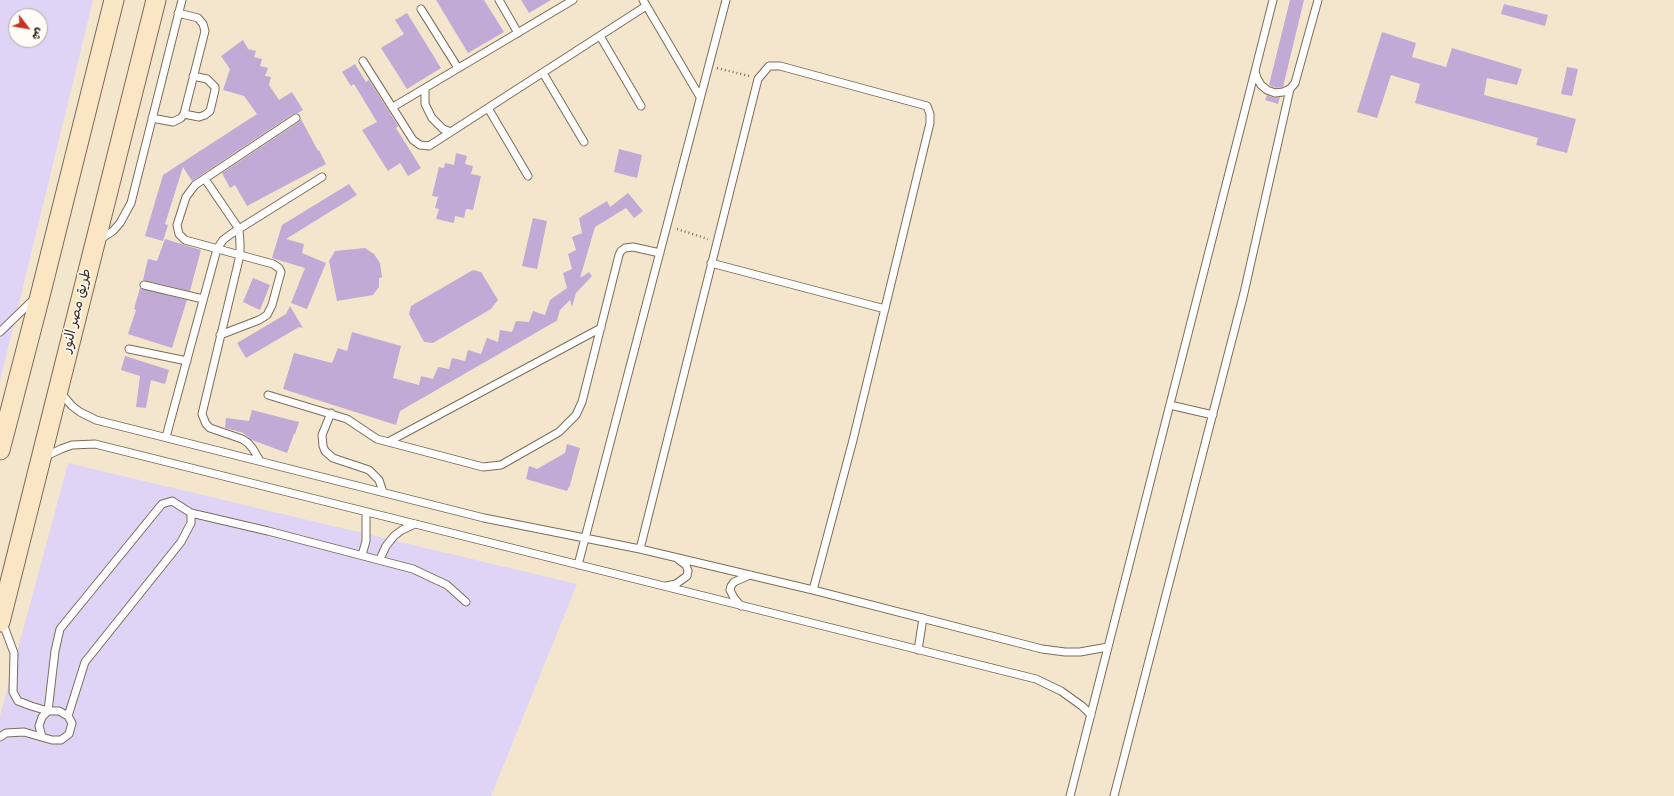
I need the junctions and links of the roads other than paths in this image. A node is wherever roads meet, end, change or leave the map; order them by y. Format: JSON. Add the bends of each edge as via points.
{"nodes":[{"id":1,"x":114,"y":0,"type":"edge"},
{"id":2,"x":156,"y":0,"type":"edge"},
{"id":3,"x":182,"y":0,"type":"edge"},
{"id":4,"x":499,"y":0,"type":"edge"},
{"id":5,"x":573,"y":0,"type":"edge"},
{"id":6,"x":726,"y":0,"type":"edge"},
{"id":7,"x":1272,"y":0,"type":"edge"},
{"id":8,"x":1318,"y":0,"type":"edge"},
{"id":9,"x":645,"y":3,"type":"edge"},
{"id":10,"x":421,"y":9,"type":"dead end"},
{"id":11,"x":178,"y":13,"type":"junction"},
{"id":12,"x":518,"y":33,"type":"junction"},
{"id":13,"x":600,"y":36,"type":"junction"},
{"id":14,"x":363,"y":61,"type":"dead end"},
{"id":15,"x":458,"y":68,"type":"junction"},
{"id":16,"x":1256,"y":71,"type":"junction"},
{"id":17,"x":543,"y":72,"type":"junction"},
{"id":18,"x":193,"y":76,"type":"junction"},
{"id":19,"x":425,"y":88,"type":"junction"},
{"id":20,"x":1290,"y":89,"type":"junction"},
{"id":21,"x":700,"y":97,"type":"junction"},
{"id":22,"x":641,"y":106,"type":"dead end"},
{"id":23,"x":393,"y":107,"type":"junction"},
{"id":24,"x":488,"y":108,"type":"junction"},
{"id":25,"x":184,"y":114,"type":"junction"},
{"id":26,"x":152,"y":118,"type":"junction"},
{"id":27,"x":296,"y":118,"type":"dead end"},
{"id":28,"x":451,"y":132,"type":"junction"},
{"id":29,"x":584,"y":142,"type":"dead end"},
{"id":30,"x":528,"y":176,"type":"dead end"},
{"id":31,"x":322,"y":177,"type":"dead end"},
{"id":32,"x":205,"y":179,"type":"junction"},
{"id":33,"x":239,"y":229,"type":"junction"},
{"id":34,"x":96,"y":242,"type":"junction"},
{"id":35,"x":217,"y":249,"type":"junction"},
{"id":36,"x":660,"y":252,"type":"junction"},
{"id":37,"x":240,"y":255,"type":"junction"},
{"id":38,"x":711,"y":263,"type":"junction"},
{"id":39,"x":144,"y":285,"type":"dead end"},
{"id":40,"x":41,"y":292,"type":"junction"},
{"id":41,"x":203,"y":299,"type":"junction"},
{"id":42,"x":885,"y":309,"type":"junction"},
{"id":43,"x":601,"y":328,"type":"junction"},
{"id":44,"x":0,"y":332,"type":"edge"},
{"id":45,"x":220,"y":335,"type":"junction"},
{"id":46,"x":129,"y":348,"type":"dead end"},
{"id":47,"x":187,"y":361,"type":"junction"},
{"id":48,"x":59,"y":390,"type":"junction"},
{"id":49,"x":268,"y":395,"type":"dead end"},
{"id":50,"x":1170,"y":405,"type":"junction"},
{"id":51,"x":331,"y":414,"type":"junction"},
{"id":52,"x":1213,"y":415,"type":"junction"},
{"id":53,"x":166,"y":438,"type":"junction"},
{"id":54,"x":388,"y":442,"type":"junction"},
{"id":55,"x":0,"y":450,"type":"edge"},
{"id":56,"x":41,"y":460,"type":"junction"},
{"id":57,"x":260,"y":461,"type":"junction"},
{"id":58,"x":384,"y":492,"type":"junction"},
{"id":59,"x":366,"y":512,"type":"junction"},
{"id":60,"x":191,"y":513,"type":"junction"},
{"id":61,"x":415,"y":524,"type":"junction"},
{"id":62,"x":585,"y":538,"type":"junction"},
{"id":63,"x":640,"y":549,"type":"junction"},
{"id":64,"x":362,"y":555,"type":"junction"},
{"id":65,"x":677,"y":558,"type":"junction"},
{"id":66,"x":380,"y":559,"type":"junction"},
{"id":67,"x":578,"y":565,"type":"junction"},
{"id":68,"x":750,"y":575,"type":"junction"},
{"id":69,"x":664,"y":587,"type":"junction"},
{"id":70,"x":813,"y":590,"type":"junction"},
{"id":71,"x":466,"y":602,"type":"dead end"},
{"id":72,"x":741,"y":606,"type":"junction"},
{"id":73,"x":923,"y":618,"type":"junction"},
{"id":74,"x":0,"y":620,"type":"edge"},
{"id":75,"x":1108,"y":647,"type":"junction"},
{"id":76,"x":918,"y":650,"type":"junction"},
{"id":77,"x":48,"y":711,"type":"junction"},
{"id":78,"x":1091,"y":715,"type":"junction"},
{"id":79,"x":68,"y":716,"type":"junction"},
{"id":80,"x":0,"y":737,"type":"edge"},
{"id":81,"x":42,"y":737,"type":"junction"},
{"id":82,"x":1070,"y":796,"type":"edge"},
{"id":83,"x":1114,"y":796,"type":"edge"}],
"edges":[{"from":1,"to":40,"type":"street"},
{"from":2,"to":34,"type":"street","name":"طريق مصر النور"},
{"from":3,"to":11,"type":"lane"},
{"from":4,"to":12,"type":"lane"},
{"from":5,"to":12,"type":"lane"},
{"from":6,"to":21,"type":"lane"},
{"from":7,"to":16,"type":"lane"},
{"from":8,"to":20,"type":"lane","via":[[1298,76]]},
{"from":9,"to":13,"type":"lane"},
{"from":9,"to":21,"type":"lane"},
{"from":10,"to":15,"type":"lane"},
{"from":11,"to":18,"type":"lane","via":[[198,18],[205,30]]},
{"from":11,"to":26,"type":"lane"},
{"from":12,"to":15,"type":"lane"},
{"from":13,"to":17,"type":"lane"},
{"from":13,"to":22,"type":"lane"},
{"from":14,"to":23,"type":"lane"},
{"from":15,"to":19,"type":"lane"},
{"from":16,"to":20,"type":"lane","via":[[1261,86],[1267,90],[1275,93]]},
{"from":16,"to":50,"type":"lane"},
{"from":17,"to":24,"type":"lane"},
{"from":17,"to":29,"type":"lane"},
{"from":18,"to":25,"type":"lane"},
{"from":18,"to":25,"type":"lane","via":[[208,79],[215,87],[210,111],[199,117]]},
{"from":19,"to":23,"type":"lane"},
{"from":19,"to":28,"type":"lane","via":[[425,104],[432,118]]},
{"from":20,"to":52,"type":"lane","via":[[1244,293]]},
{"from":21,"to":36,"type":"lane"},
{"from":23,"to":28,"type":"lane","via":[[413,140],[420,145],[429,146]]},
{"from":24,"to":28,"type":"lane"},
{"from":24,"to":30,"type":"lane"},
{"from":25,"to":26,"type":"lane","via":[[173,122]]},
{"from":26,"to":34,"type":"lane","via":[[131,203],[113,231]]},
{"from":27,"to":32,"type":"lane"},
{"from":31,"to":33,"type":"lane"},
{"from":32,"to":33,"type":"lane"},
{"from":32,"to":35,"type":"lane","via":[[191,189],[186,197],[177,230],[185,240]]},
{"from":33,"to":35,"type":"lane","via":[[223,240]]},
{"from":33,"to":37,"type":"lane"},
{"from":34,"to":48,"type":"street","name":"طريق مصر النور"},
{"from":35,"to":37,"type":"lane"},
{"from":35,"to":41,"type":"lane"},
{"from":36,"to":43,"type":"lane","via":[[633,247],[621,251]]},
{"from":36,"to":62,"type":"lane"},
{"from":37,"to":45,"type":"lane"},
{"from":37,"to":45,"type":"lane","via":[[276,265],[281,272],[270,310],[263,318]]},
{"from":38,"to":42,"type":"lane"},
{"from":38,"to":42,"type":"lane","via":[[758,79],[769,66],[780,66],[927,106],[930,123]]},
{"from":38,"to":63,"type":"lane"},
{"from":39,"to":41,"type":"lane"},
{"from":40,"to":44,"type":"lane"},
{"from":40,"to":55,"type":"street"},
{"from":41,"to":47,"type":"lane"},
{"from":42,"to":70,"type":"lane"},
{"from":43,"to":54,"type":"lane"},
{"from":43,"to":54,"type":"lane","via":[[582,402],[576,415],[559,432],[501,465],[484,467]]},
{"from":45,"to":57,"type":"lane","via":[[202,408],[203,419],[210,428],[248,443]]},
{"from":46,"to":47,"type":"lane"},
{"from":47,"to":53,"type":"lane"},
{"from":48,"to":53,"type":"lane","via":[[72,406],[92,418]]},
{"from":48,"to":56,"type":"street","name":"طريق مصر النور"},
{"from":49,"to":51,"type":"lane"},
{"from":50,"to":52,"type":"lane"},
{"from":50,"to":75,"type":"lane"},
{"from":51,"to":54,"type":"lane","via":[[347,419],[374,438]]},
{"from":51,"to":58,"type":"lane","via":[[322,435],[325,451],[333,458],[369,470],[379,480]]},
{"from":52,"to":83,"type":"lane"},
{"from":53,"to":57,"type":"lane"},
{"from":56,"to":59,"type":"lane","via":[[50,453],[66,447],[95,444]]},
{"from":56,"to":74,"type":"street","name":"طريق مصر النور"},
{"from":57,"to":58,"type":"lane"},
{"from":58,"to":62,"type":"lane","via":[[484,518]]},
{"from":59,"to":61,"type":"lane"},
{"from":59,"to":64,"type":"lane","via":[[366,541]]},
{"from":60,"to":64,"type":"lane"},
{"from":60,"to":77,"type":"lane","via":[[172,501],[162,504],[60,629]]},
{"from":60,"to":79,"type":"lane","via":[[191,523],[181,542],[86,662]]},
{"from":61,"to":66,"type":"lane","via":[[394,536]]},
{"from":61,"to":67,"type":"lane"},
{"from":62,"to":63,"type":"lane"},
{"from":62,"to":67,"type":"lane"},
{"from":63,"to":65,"type":"lane"},
{"from":64,"to":66,"type":"lane"},
{"from":65,"to":68,"type":"lane"},
{"from":65,"to":69,"type":"lane","via":[[686,565],[687,576],[676,584]]},
{"from":66,"to":71,"type":"lane","via":[[413,569],[447,585]]},
{"from":67,"to":69,"type":"lane"},
{"from":68,"to":70,"type":"lane"},
{"from":68,"to":72,"type":"lane","via":[[731,586],[730,590]]},
{"from":69,"to":72,"type":"lane"},
{"from":70,"to":73,"type":"lane"},
{"from":72,"to":76,"type":"lane"},
{"from":73,"to":75,"type":"lane","via":[[1053,651],[1080,652]]},
{"from":73,"to":76,"type":"lane"},
{"from":74,"to":77,"type":"lane","via":[[14,653],[13,692],[18,701]]},
{"from":75,"to":78,"type":"lane"},
{"from":76,"to":78,"type":"lane","via":[[1036,679],[1061,691]]},
{"from":77,"to":79,"type":"lane","via":[[59,711]]},
{"from":77,"to":81,"type":"lane","via":[[42,717],[39,726]]},
{"from":78,"to":82,"type":"lane"},
{"from":79,"to":81,"type":"lane","via":[[72,723],[69,734],[61,740]]},
{"from":80,"to":81,"type":"lane","via":[[6,733],[24,732]]}]}
